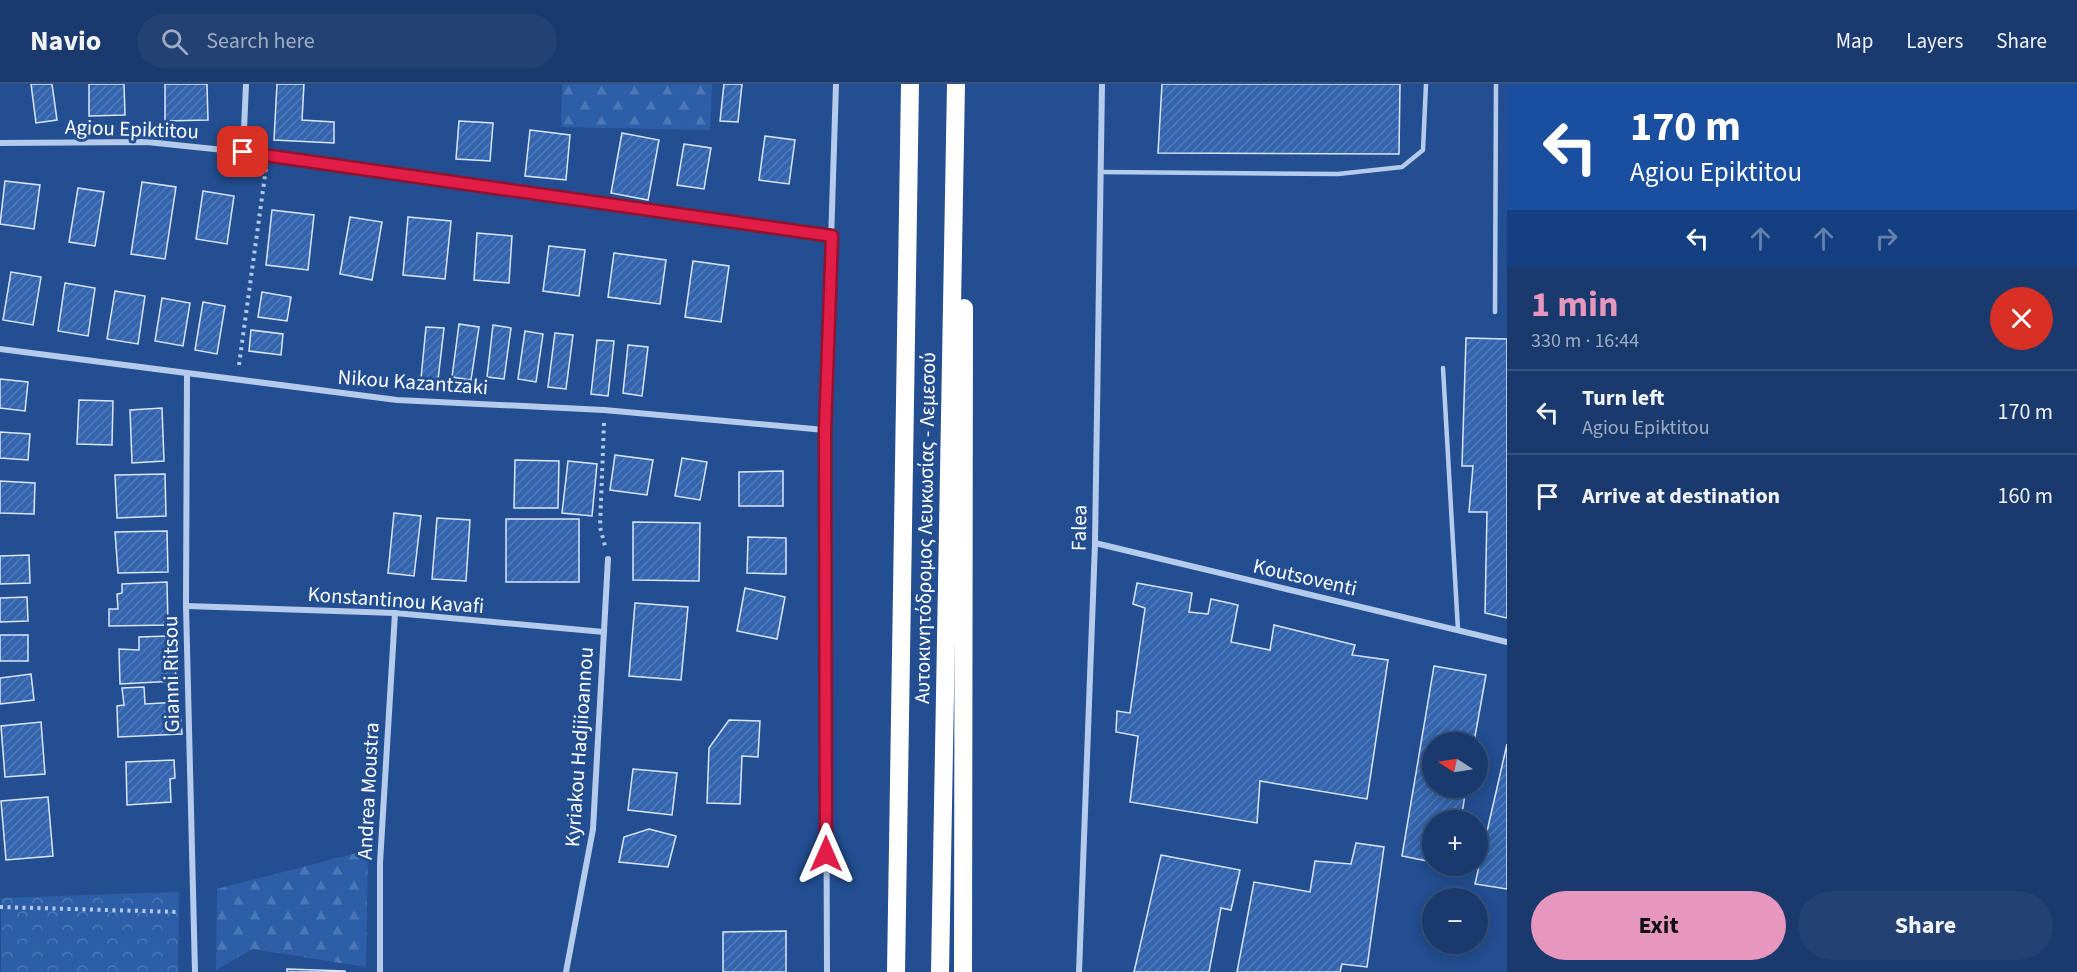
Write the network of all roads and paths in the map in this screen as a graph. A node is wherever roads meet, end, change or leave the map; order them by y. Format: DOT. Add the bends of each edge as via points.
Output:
graph roads {
  1 [pos="246,84"];
  2 [pos="836,84"];
  3 [pos="910,84"];
  4 [pos="956,84"];
  5 [pos="1102,84"];
  6 [pos="1426,84"];
  7 [pos="1496,84"];
  8 [pos="955,111"];
  9 [pos="0,143"];
  10 [pos="243,152"];
  11 [pos="268,156"];
  12 [pos="1101,172"];
  13 [pos="832,236"];
  14 [pos="1495,312"];
  15 [pos="0,349"];
  16 [pos="1443,368"];
  17 [pos="187,375"];
  18 [pos="237,381"];
  19 [pos="604,410"];
  20 [pos="825,430"];
  21 [pos="1095,543"];
  22 [pos="608,559"];
  23 [pos="186,606"];
  24 [pos="395,613"];
  25 [pos="1458,630"];
  26 [pos="604,633"];
  27 [pos="1507,642"];
  28 [pos="896,905"];
  29 [pos="0,907"];
  30 [pos="194,912"];
  31 [pos="195,972"];
  32 [pos="380,972"];
  33 [pos="566,972"];
  34 [pos="827,972"];
  35 [pos="890,972"];
  36 [pos="896,972"];
  37 [pos="940,972"];
  38 [pos="963,972"];
  39 [pos="1079,972"];
  1 -- 10 [label="street"];
  2 -- 13 [label="street"];
  3 -- 28 [label="highway, Αυτοκινητόδρομος Λευκωσίας - Λεμεσού"];
  4 -- 8 [label="highway, Αυτοκινητόδρομος Λευκωσίας - Λεμεσού"];
  5 -- 12 [label="street, Falea"];
  6 -- 12 [label="lane" via="1423,150 1402,167 1338,174"];
  7 -- 14 [label="lane"];
  8 -- 37 [label="highway, Αυτοκινητόδρομος Λευκωσίας - Λεμεσού"];
  8 -- 38 [label="highway" via="964,296"];
  9 -- 10 [label="street, Agiou Epiktitou" via="147,142"];
  10 -- 11 [label="street, Agiou Epiktitou"];
  11 -- 13 [label="street, Agiou Epiktitou"];
  11 -- 18 [label="path"];
  12 -- 21 [label="street, Falea"];
  13 -- 20 [label="street"];
  15 -- 17 [label="street, Nikou Kazantzaki"];
  16 -- 25 [label="lane"];
  17 -- 18 [label="street, Nikou Kazantzaki"];
  17 -- 23 [label="street, Gianni Ritsou"];
  18 -- 19 [label="street, Nikou Kazantzaki" via="397,400"];
  19 -- 20 [label="street, Nikou Kazantzaki"];
  19 -- 22 [label="path" via="600,527"];
  20 -- 34 [label="street"];
  21 -- 25 [label="street, Koutsoventi"];
  21 -- 39 [label="street, Falea"];
  22 -- 26 [label="street, Kyriakou Hadjiioannou"];
  23 -- 24 [label="street, Konstantinou Kavafi"];
  23 -- 30 [label="street, Gianni Ritsou"];
  24 -- 26 [label="street, Konstantinou Kavafi"];
  24 -- 32 [label="street, Andrea Moustra" via="380,863"];
  25 -- 27 [label="street, Koutsoventi"];
  26 -- 33 [label="street, Kyriakou Hadjiioannou" via="593,829"];
  28 -- 35 [label="highway"];
  28 -- 36 [label="highway, Αυτοκινητόδρομος Λευκωσίας - Λεμεσού"];
  29 -- 30 [label="path"];
  30 -- 31 [label="street, Gianni Ritsou"];
}
